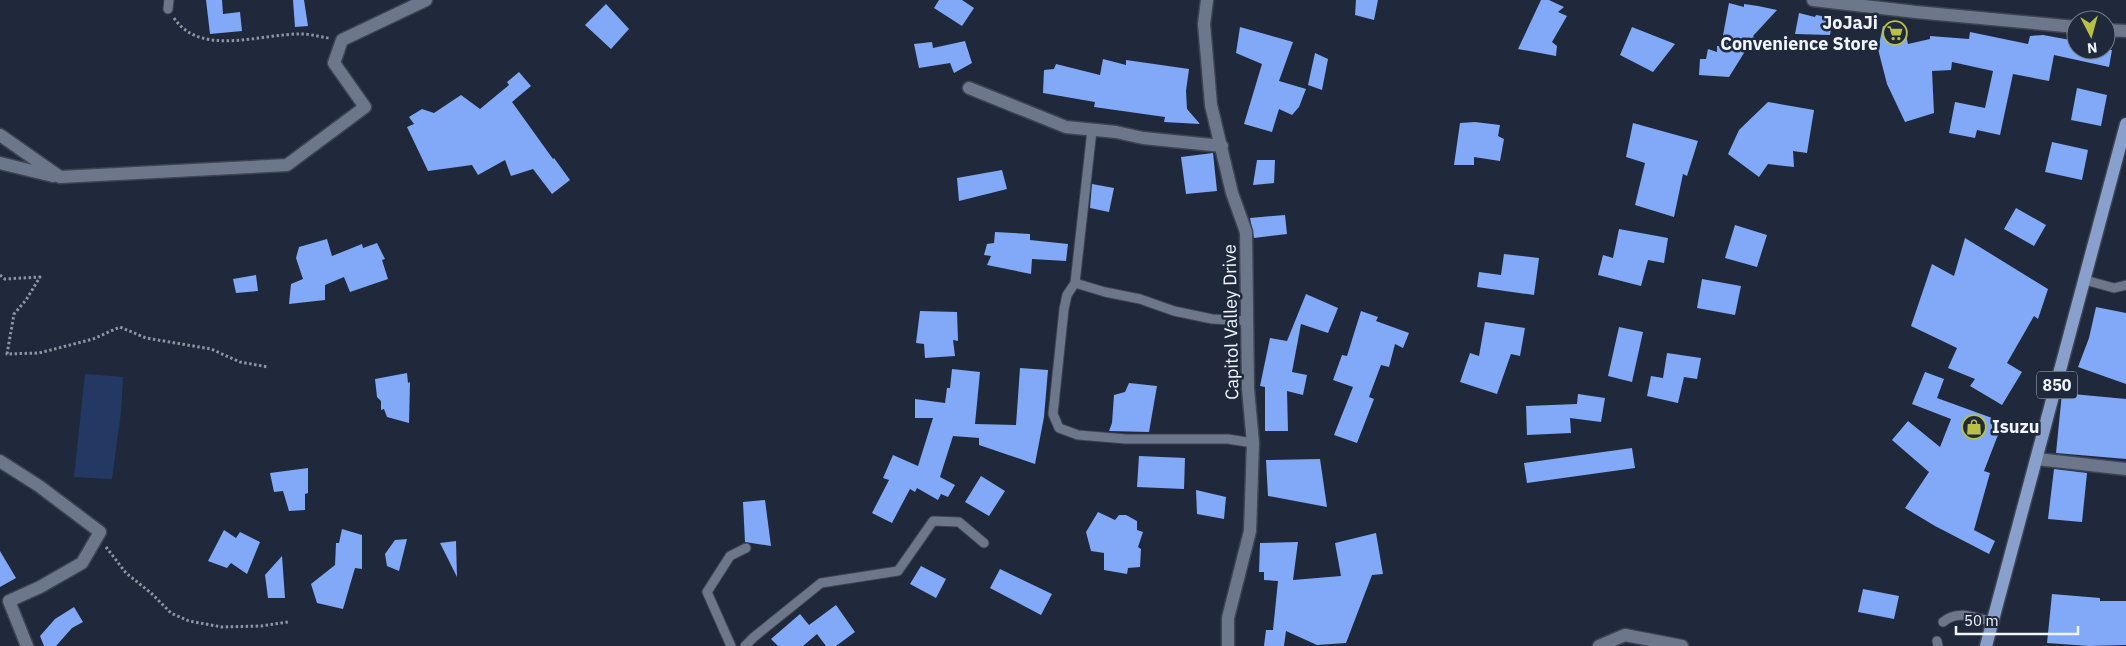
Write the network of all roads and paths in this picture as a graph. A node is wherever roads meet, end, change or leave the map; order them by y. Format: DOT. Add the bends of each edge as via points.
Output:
graph roads {
  1 [pos="426,0"];
  2 [pos="1207,0"];
  3 [pos="1813,0"];
  4 [pos="168,4"];
  5 [pos="2066,26"];
  6 [pos="342,40"];
  7 [pos="969,88"];
  8 [pos="2126,124"];
  9 [pos="1092,130"];
  10 [pos="0,135"];
  11 [pos="1222,146"];
  12 [pos="0,163"];
  13 [pos="60,177"];
  14 [pos="0,276"];
  15 [pos="2085,280"];
  16 [pos="1075,283"];
  17 [pos="2126,285"];
  18 [pos="1248,322"];
  19 [pos="268,366"];
  20 [pos="1254,443"];
  21 [pos="2037,459"];
  22 [pos="0,461"];
  23 [pos="2126,469"];
  24 [pos="984,543"];
  25 [pos="106,548"];
  26 [pos="746,548"];
  27 [pos="288,622"];
  28 [pos="1943,622"];
  29 [pos="1993,622"];
  30 [pos="27,646"];
  31 [pos="731,646"];
  32 [pos="745,646"];
  33 [pos="1228,646"];
  34 [pos="1600,646"];
  35 [pos="1682,646"];
  36 [pos="1986,646"];
  1 -- 6 [label="street"];
  2 -- 11 [label="street, Capitol Valley Drive" via="1204,24 1211,105"];
  3 -- 5 [label="street"];
  4 -- 6 [label="path" via="182,29 216,41 301,34"];
  6 -- 13 [label="street" via="334,63 365,107 287,165"];
  7 -- 9 [label="street" via="1066,127"];
  8 -- 15 [label="main road, 850"];
  9 -- 11 [label="street"];
  9 -- 16 [label="lane"];
  10 -- 13 [label="street"];
  11 -- 18 [label="street, Capitol Valley Drive" via="1232,194 1246,232"];
  12 -- 13 [label="street"];
  14 -- 19 [label="path" via="6,279 40,277 14,314 7,354 39,353 93,339 120,327 146,338 211,349 240,362"];
  15 -- 17 [label="lane" via="2114,288"];
  15 -- 21 [label="main road, 850"];
  16 -- 18 [label="lane" via="1174,311"];
  16 -- 20 [label="lane" via="1067,295 1060,338 1053,414 1059,428 1078,435 1116,438 1228,438"];
  18 -- 20 [label="street, Capitol Valley Drive" via="1248,389"];
  20 -- 33 [label="street, Capitol Valley Drive" via="1250,531 1228,618"];
  21 -- 23 [label="street"];
  21 -- 29 [label="main road, 850"];
  22 -- 30 [label="street" via="100,532 82,563 9,601"];
  24 -- 32 [label="lane" via="959,522 933,521 898,572 821,583"];
  25 -- 27 [label="path" via="126,573 171,612 189,621 222,627"];
  26 -- 31 [label="lane" via="730,556 707,592"];
  28 -- 29 [label="lane" via="1956,615"];
  29 -- 36 [label="main road, 850"];
  34 -- 35 [label="street" via="1625,635"];
}
